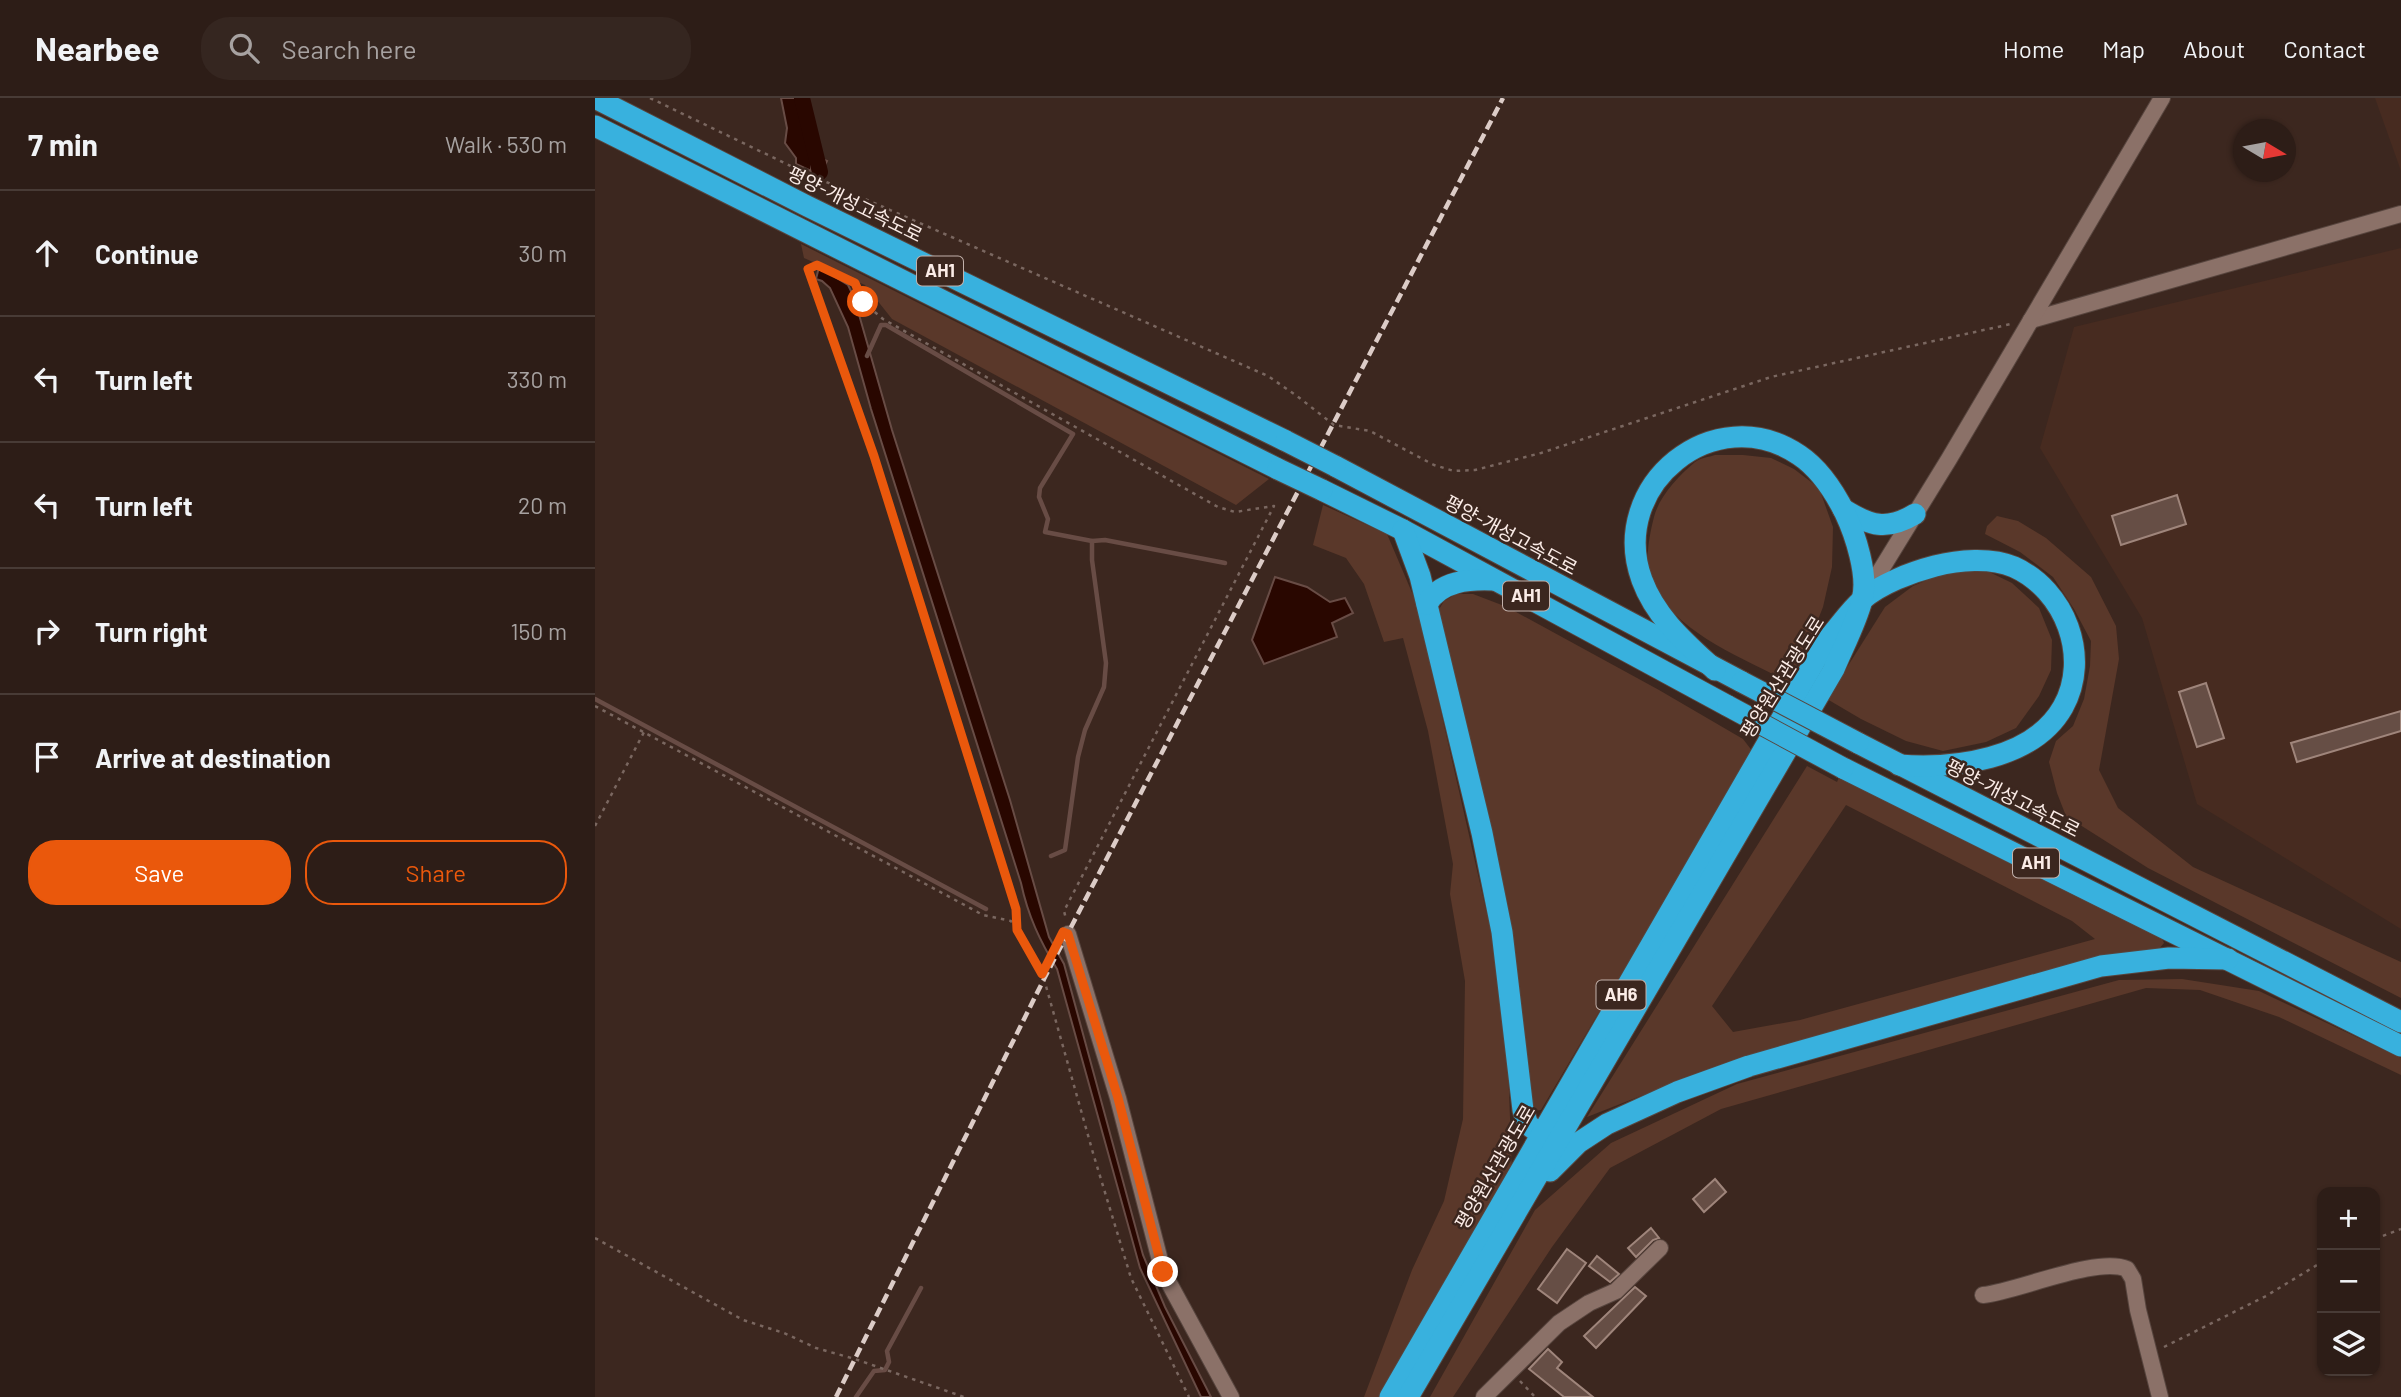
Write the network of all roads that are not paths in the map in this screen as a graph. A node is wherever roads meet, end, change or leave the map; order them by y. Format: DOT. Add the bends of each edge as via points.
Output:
graph roads {
  1 [pos="595,98"];
  2 [pos="2162,98"];
  3 [pos="595,126"];
  4 [pos="2401,214"];
  5 [pos="2031,320"];
  6 [pos="1843,509"];
  7 [pos="1915,514"];
  8 [pos="1403,530"];
  9 [pos="1495,580"];
  10 [pos="1863,599"];
  11 [pos="1427,604"];
  12 [pos="1715,670"];
  13 [pos="1899,765"];
  14 [pos="1068,934"];
  15 [pos="2228,959"];
  16 [pos="2401,1021"];
  17 [pos="2401,1046"];
  18 [pos="1564,1132"];
  19 [pos="1540,1134"];
  20 [pos="1528,1193"];
  21 [pos="1660,1248"];
  22 [pos="1983,1295"];
  23 [pos="1231,1397"];
  24 [pos="1390,1397"];
  25 [pos="1408,1397"];
  26 [pos="1484,1397"];
  27 [pos="2160,1397"];
  1 -- 12 [label="highway, 평양-개성고속도로 / AH1, bridge" via="1335,466"];
  2 -- 5 [label="street"];
  3 -- 8 [label="highway, AH1, bridge"];
  4 -- 5 [label="street"];
  5 -- 7 [label="street"];
  6 -- 7 [label="highway" via="1879,525 1895,524"];
  6 -- 10 [label="highway" via="1858,549"];
  6 -- 12 [label="highway" via="1823,477 1799,455 1753,438 1704,443 1658,477 1645,498 1636,530 1642,579 1661,616"];
  7 -- 10 [label="street"];
  8 -- 9 [label="highway, AH1"];
  8 -- 11 [label="highway"];
  9 -- 11 [label="highway" via="1460,582 1432,595"];
  9 -- 15 [label="highway, AH1, bridge" via="1843,768"];
  10 -- 13 [label="highway" via="1923,569 1949,562 1983,561 2013,566 2033,579 2053,598 2071,632 2074,677 2069,692 2054,719 2031,740 2003,753 1964,762"];
  10 -- 18 [label="highway, 평양원산관광도로 / AH6" via="1833,669"];
  10 -- 19 [label="highway, 평양원산관광도로 / AH6" via="1827,640"];
  11 -- 19 [label="highway" via="1502,932 1523,1110 1528,1125"];
  12 -- 13 [label="highway, 평양-개성고속도로 / AH1, bridge"];
  13 -- 16 [label="highway, 평양-개성고속도로 / AH1"];
  14 -- 23 [label="street" via="1118,1098 1163,1272"];
  15 -- 17 [label="highway, AH1"];
  15 -- 20 [label="highway" via="2169,958 2101,966 1749,1066 1607,1124 1578,1143"];
  18 -- 19 [label="highway" via="1547,1138"];
  18 -- 20 [label="highway, 평양원산관광도로 / AH6"];
  19 -- 24 [label="highway, 평양원산관광도로 / AH6"];
  20 -- 25 [label="highway, 평양원산관광도로 / AH6"];
  21 -- 26 [label="street" via="1616,1291 1559,1323"];
  22 -- 27 [label="street" via="2111,1265 2127,1269"];
}
